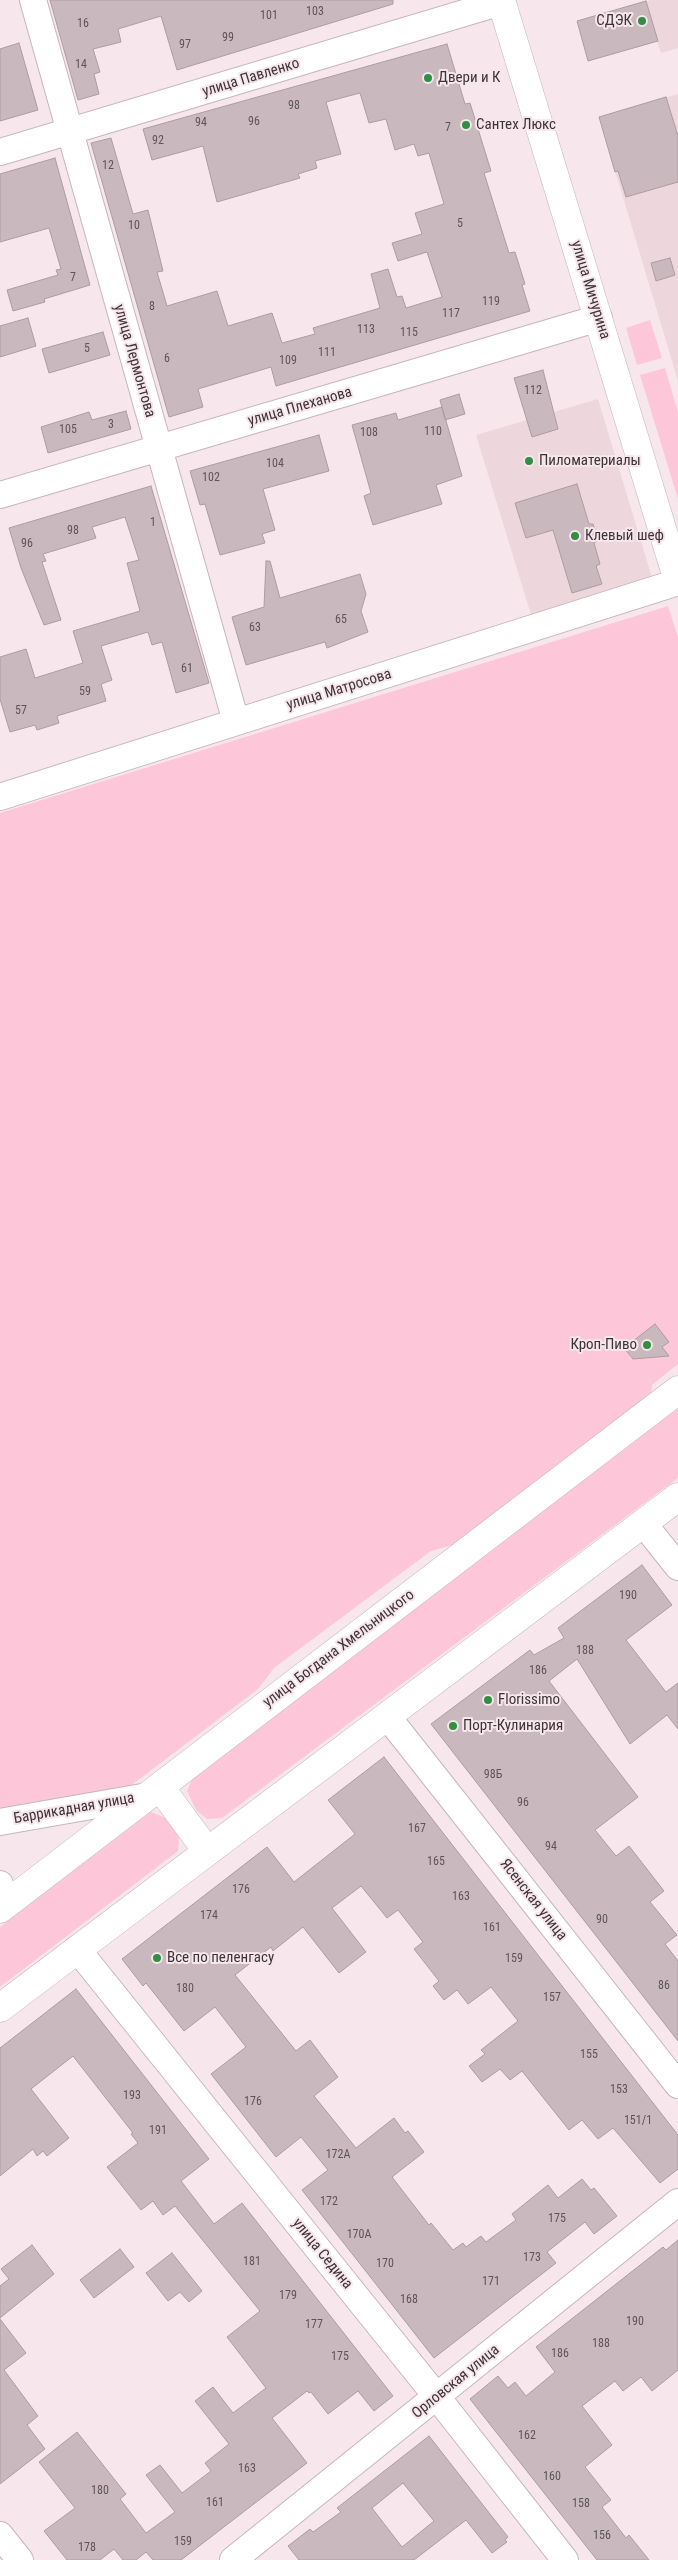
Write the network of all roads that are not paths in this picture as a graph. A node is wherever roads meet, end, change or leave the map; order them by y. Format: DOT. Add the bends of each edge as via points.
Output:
graph roads {
  1 [pos="32,0"];
  2 [pos="501,1"];
  3 [pos="70,132"];
  4 [pos="0,152"];
  5 [pos="599,318"];
  6 [pos="159,448"];
  7 [pos="0,495"];
  8 [pos="678,582"];
  9 [pos="236,722"];
  10 [pos="0,797"];
  11 [pos="678,1390"];
  12 [pos="678,1497"];
  13 [pos="643,1523"];
  14 [pos="678,1567"];
  15 [pos="387,1716"];
  16 [pos="154,1791"];
  17 [pos="0,1822"];
  18 [pos="207,1851"];
  19 [pos="2,1899"];
  20 [pos="77,1949"];
  21 [pos="0,2008"];
  22 [pos="678,2085"];
  23 [pos="678,2202"];
  24 [pos="437,2397"];
  25 [pos="0,2535"];
  26 [pos="20,2560"];
  27 [pos="233,2560"];
  28 [pos="565,2560"];
  1 -- 3 [label="street, улица Лермонтова"];
  2 -- 3 [label="street, улица Павленко"];
  2 -- 5 [label="main road, улица Мичурина"];
  3 -- 4 [label="street, улица Павленко"];
  3 -- 6 [label="street, улица Лермонтова"];
  5 -- 6 [label="street, улица Плеханова"];
  5 -- 8 [label="main road, улица Мичурина"];
  6 -- 7 [label="street, улица Плеханова"];
  6 -- 9 [label="street, улица Лермонтова"];
  8 -- 9 [label="street, улица Матросова"];
  9 -- 10 [label="street, улица Матросова"];
  11 -- 16 [label="main road, улица Богдана Хмельницкого"];
  12 -- 13 [label="main road"];
  13 -- 14 [label="street"];
  13 -- 15 [label="main road"];
  15 -- 18 [label="main road"];
  15 -- 22 [label="street, Ясенская улица"];
  16 -- 17 [label="street, Баррикадная улица"];
  16 -- 18 [label="main road"];
  16 -- 19 [label="main road, улица Богдана Хмельницкого"];
  18 -- 20 [label="main road"];
  20 -- 21 [label="main road"];
  20 -- 24 [label="street, улица Седина"];
  23 -- 24 [label="street, Орловская улица"];
  24 -- 27 [label="street, Орловская улица"];
  24 -- 28 [label="street, улица Седина"];
  25 -- 26 [label="street"];
}
